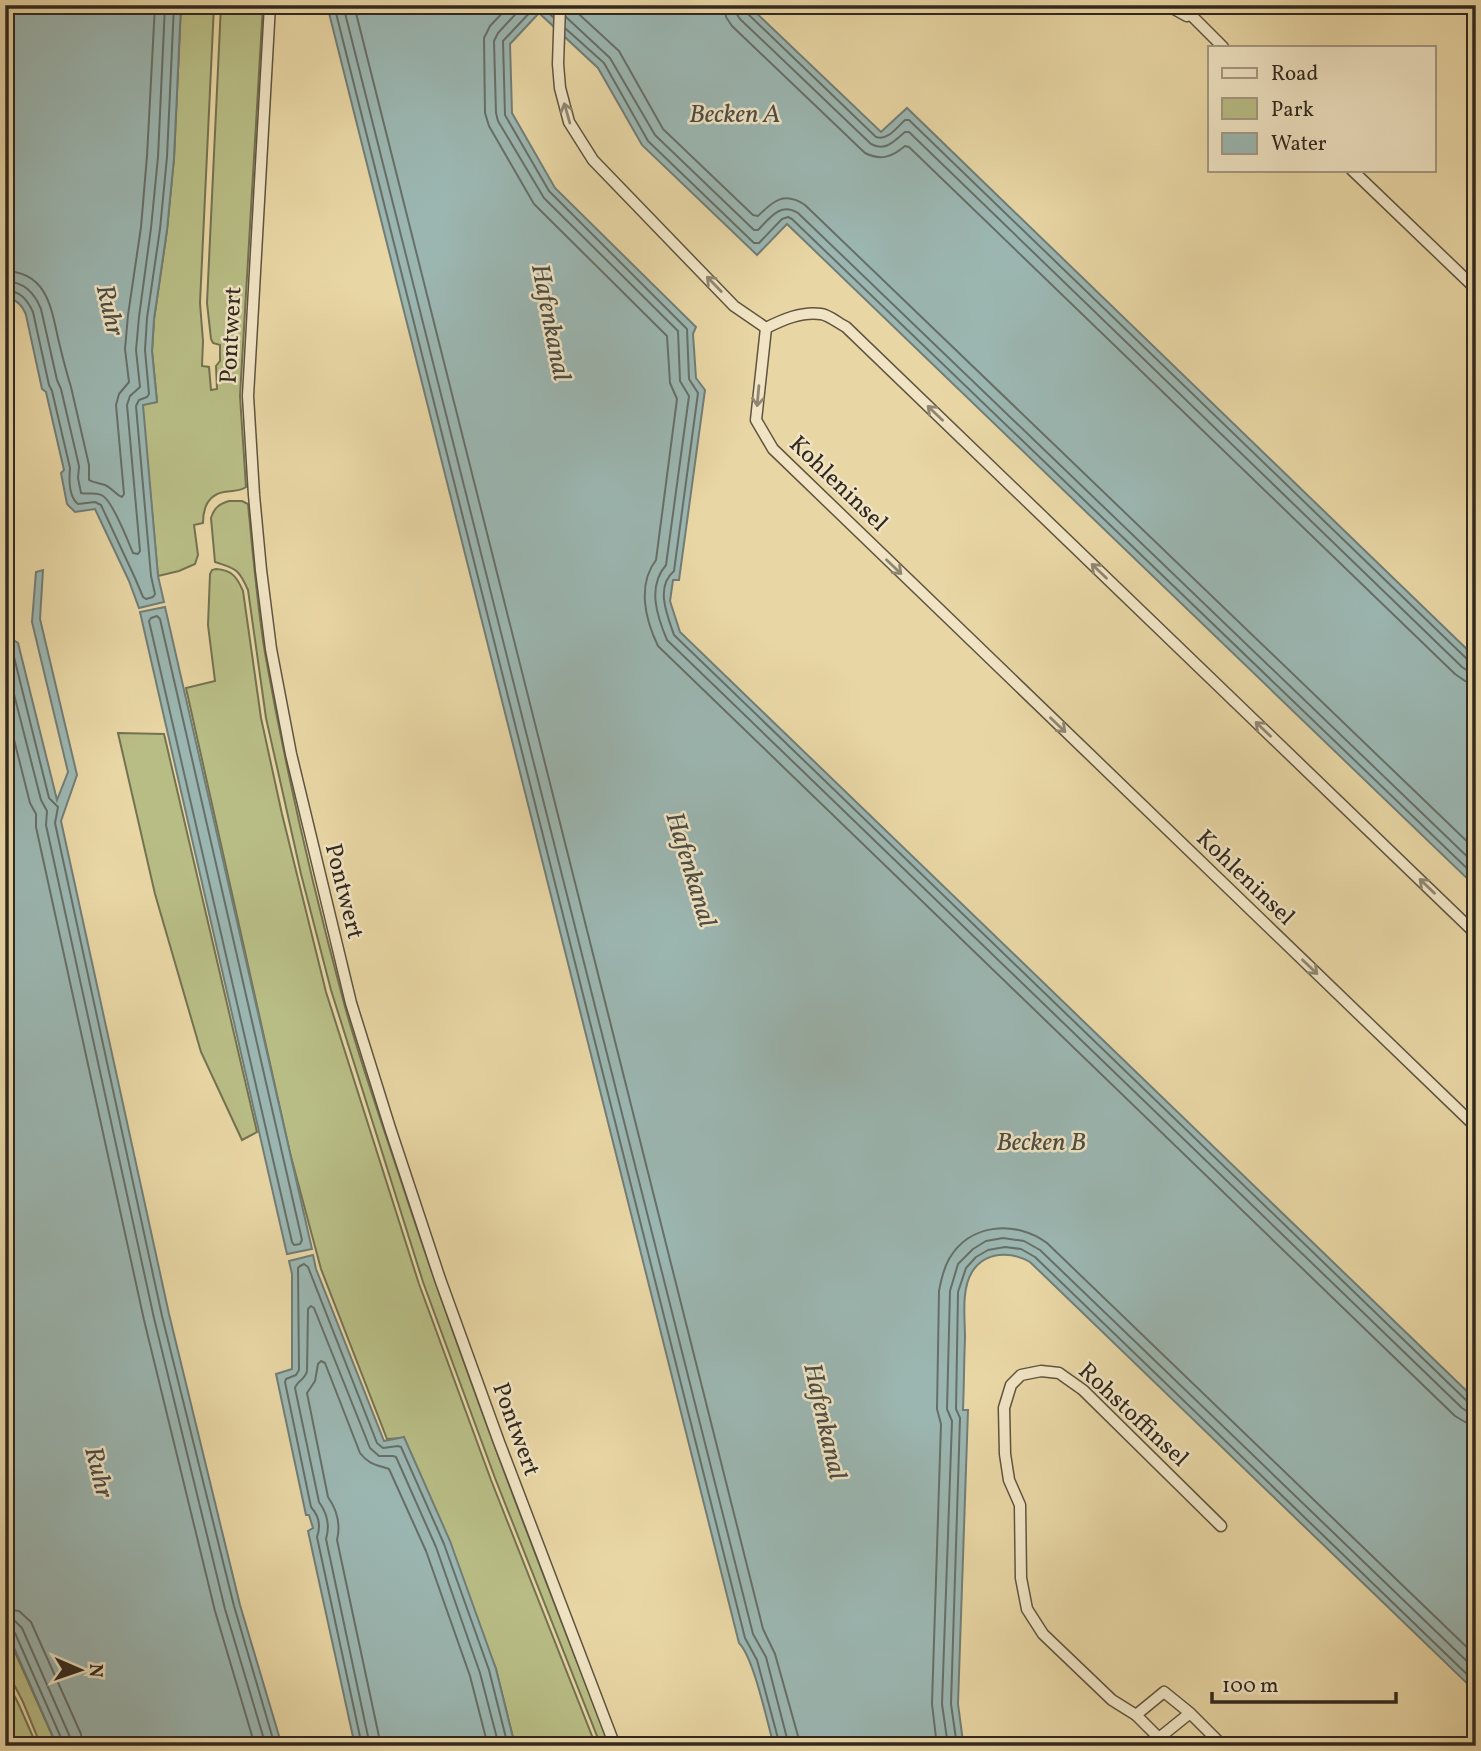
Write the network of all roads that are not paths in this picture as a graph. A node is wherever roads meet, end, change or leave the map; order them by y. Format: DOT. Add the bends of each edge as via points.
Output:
graph roads {
  1 [pos="270,5"];
  2 [pos="560,5"];
  3 [pos="1167,5"];
  4 [pos="1181,5"];
  5 [pos="1200,23"];
  6 [pos="1222,46"];
  7 [pos="1354,172"];
  8 [pos="1476,289"];
  9 [pos="766,328"];
  10 [pos="1476,934"];
  11 [pos="1476,1127"];
  12 [pos="1221,1526"];
  13 [pos="1190,1713"];
  14 [pos="1136,1715"];
  15 [pos="615,1746"];
  16 [pos="1223,1746"];
  1 -- 15 [label="street, Pontwert" via="248,396 261,570 291,754 351,1003 390,1128 499,1443"];
  9 -- 2 [label="street, one-way" via="734,306 593,160 569,121 560,88"];
  3 -- 5 [label="street"];
  4 -- 5 [label="street"];
  5 -- 6 [label="street"];
  7 -- 8 [label="street"];
  10 -- 9 [label="street, one-way" via="846,327 822,313 787,318"];
  9 -- 11 [label="street, Kohleninsel, one-way" via="756,420 773,449"];
  12 -- 14 [label="street, Rohstoffinsel" via="1083,1390 1059,1373 1021,1375 1011,1385 1004,1408 1005,1454 1020,1505 1021,1578 1027,1609 1043,1634 1112,1700"];
  13 -- 14 [label="street" via="1164,1692"];
  13 -- 14 [label="street, Rohstoffinsel" via="1159,1738"];
  13 -- 16 [label="street"];
}
